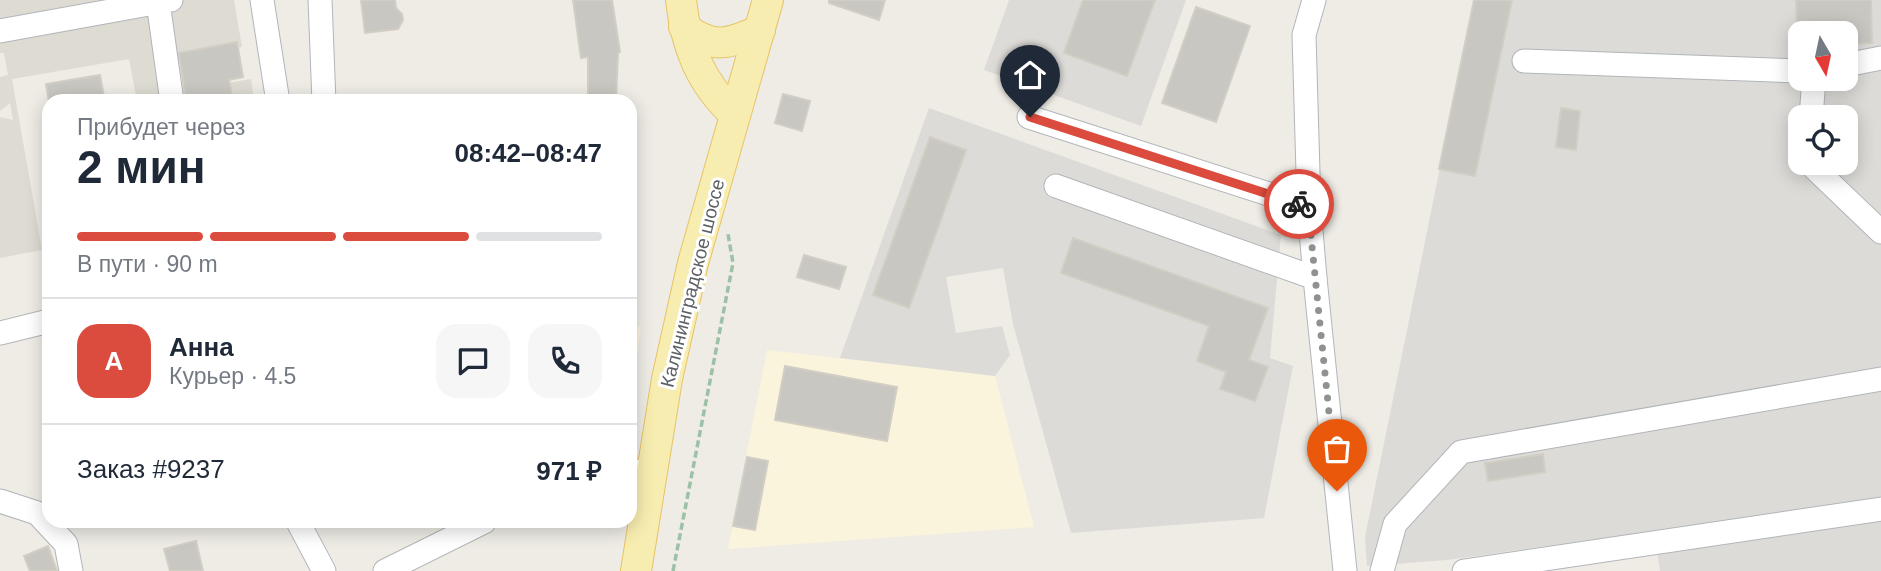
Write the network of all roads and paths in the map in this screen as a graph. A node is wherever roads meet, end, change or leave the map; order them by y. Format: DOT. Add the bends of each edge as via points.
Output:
graph roads {
  1 [pos="262,0"];
  2 [pos="320,0"];
  3 [pos="768,0"];
  4 [pos="1314,0"];
  5 [pos="164,1"];
  6 [pos="682,13"];
  7 [pos="760,30"];
  8 [pos="0,31"];
  9 [pos="1881,58"];
  10 [pos="1524,61"];
  11 [pos="1858,63"];
  12 [pos="1788,71"];
  13 [pos="171,94"];
  14 [pos="277,94"];
  15 [pos="324,94"];
  16 [pos="735,115"];
  17 [pos="1030,117"];
  18 [pos="1822,175"];
  19 [pos="1056,186"];
  20 [pos="1308,207"];
  21 [pos="728,230"];
  22 [pos="1881,232"];
  23 [pos="1315,278"];
  24 [pos="42,323"];
  25 [pos="0,332"];
  26 [pos="1881,379"];
  27 [pos="641,471"];
  28 [pos="0,501"];
  29 [pos="1881,509"];
  30 [pos="42,518"];
  31 [pos="51,528"];
  32 [pos="301,528"];
  33 [pos="472,528"];
  34 [pos="71,571"];
  35 [pos="324,571"];
  36 [pos="385,571"];
  37 [pos="636,571"];
  38 [pos="673,571"];
  39 [pos="1345,571"];
  40 [pos="1382,571"];
  41 [pos="1464,571"];
  1 -- 14 [label="street"];
  2 -- 15 [label="street"];
  3 -- 7 [label="main road, Калининградское шоссе"];
  4 -- 20 [label="street" via="1304,36"];
  5 -- 8 [label="street"];
  5 -- 13 [label="street"];
  6 -- 7 [label="main road" via="696,37 709,41 738,40"];
  6 -- 16 [label="main road" via="689,47 701,73"];
  7 -- 16 [label="main road, Калининградское шоссе"];
  9 -- 11 [label="street"];
  10 -- 12 [label="street"];
  16 -- 27 [label="main road, Калининградское шоссе"];
  17 -- 20 [label="street"];
  18 -- 22 [label="street"];
  19 -- 23 [label="street"];
  20 -- 23 [label="street"];
  21 -- 38 [label="path" via="733,263"];
  23 -- 39 [label="street"];
  24 -- 25 [label="street"];
  26 -- 40 [label="street" via="1461,452 1395,524"];
  27 -- 37 [label="main road, Калининградское шоссе"];
  28 -- 30 [label="street"];
  29 -- 41 [label="street"];
  31 -- 34 [label="street" via="66,544"];
  32 -- 35 [label="street"];
  33 -- 36 [label="street"];
}
